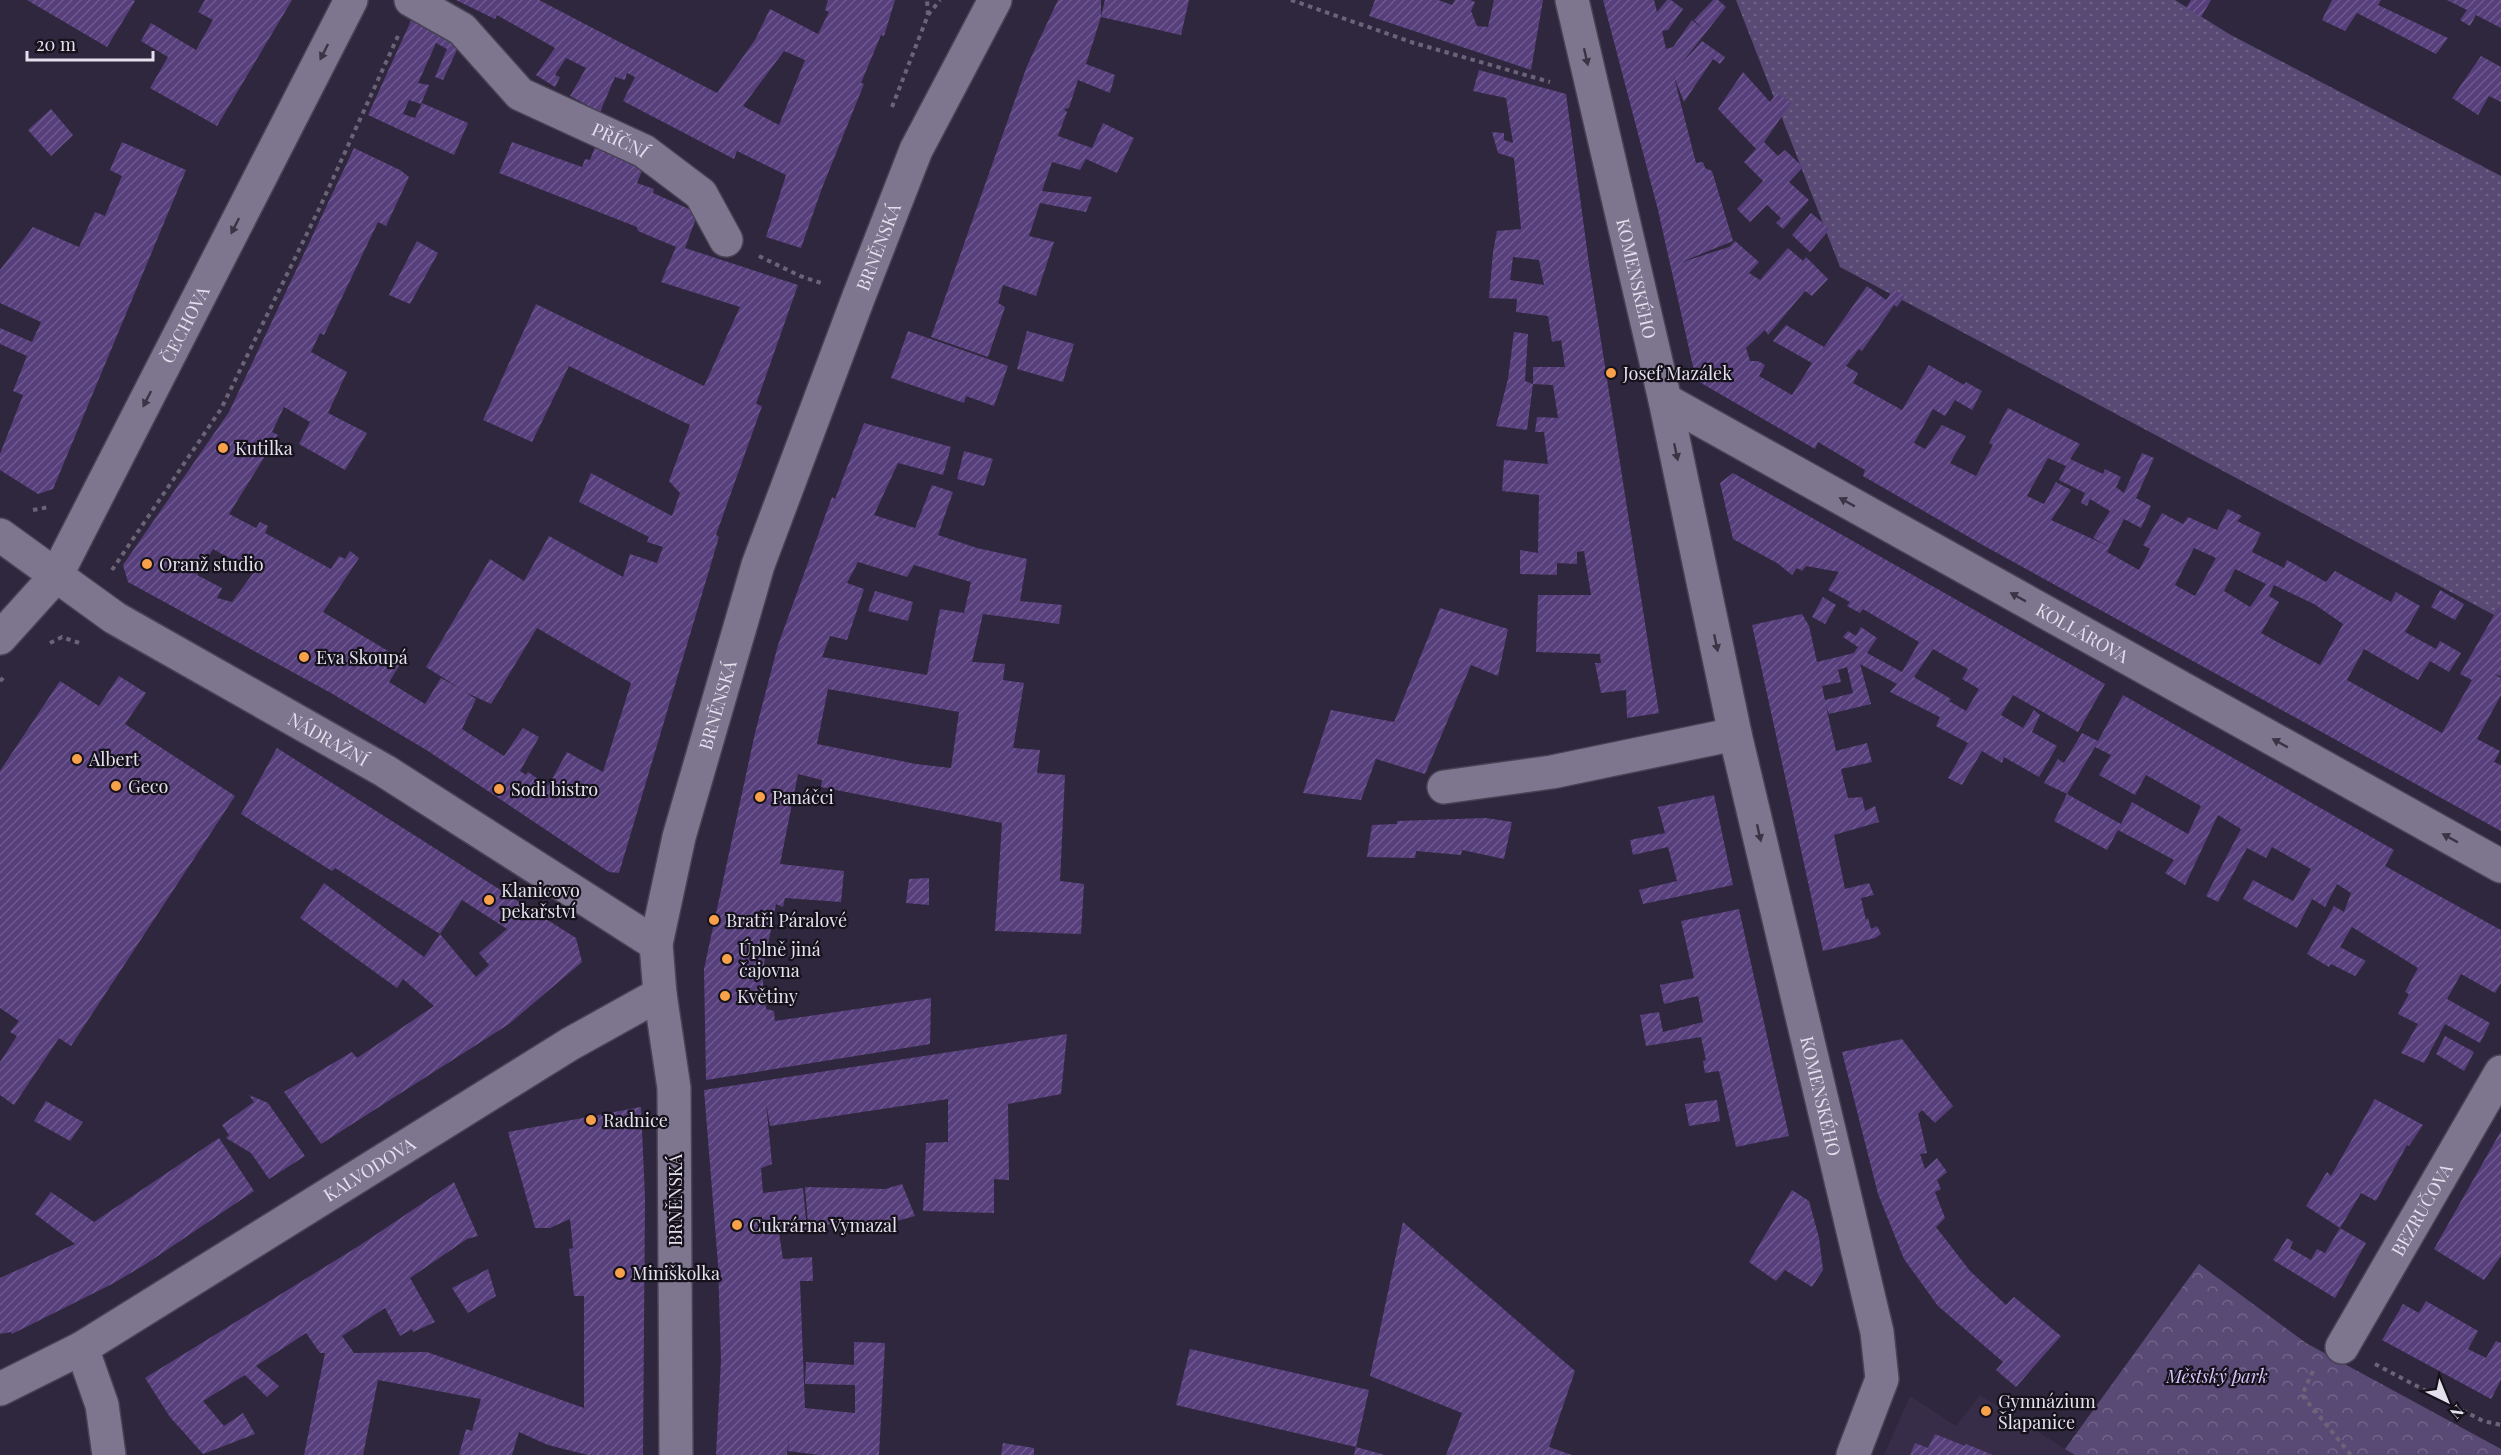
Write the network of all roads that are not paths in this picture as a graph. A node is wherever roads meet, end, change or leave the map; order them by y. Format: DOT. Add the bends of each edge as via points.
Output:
graph roads {
  1 [pos="351,0"];
  2 [pos="1572,0"];
  3 [pos="413,1"];
  4 [pos="987,4"];
  5 [pos="726,240"];
  6 [pos="1665,400"];
  7 [pos="0,535"];
  8 [pos="56,576"];
  9 [pos="0,638"];
  10 [pos="1735,734"];
  11 [pos="1444,787"];
  12 [pos="2501,866"];
  13 [pos="656,944"];
  14 [pos="660,994"];
  15 [pos="2501,1072"];
  16 [pos="2342,1347"];
  17 [pos="82,1348"];
  18 [pos="0,1389"];
  19 [pos="109,1455"];
  20 [pos="676,1455"];
  21 [pos="1853,1455"];
  1 -- 8 [label="street, ČECHOVA, one-way"];
  2 -- 6 [label="street, KOMENSKÉHO, one-way"];
  3 -- 5 [label="street, PŘÍČNÍ" via="462,29 520,94 644,151 701,194"];
  4 -- 13 [label="street, BRNĚNSKÁ" via="916,150 758,565 679,837"];
  6 -- 10 [label="street, KOMENSKÉHO, one-way"];
  12 -- 6 [label="street, KOLLÁROVA, one-way"];
  7 -- 8 [label="street, NÁDRAŽNÍ"];
  8 -- 9 [label="street, ČECHOVA"];
  8 -- 13 [label="street, NÁDRAŽNÍ" via="115,618 384,771"];
  10 -- 11 [label="street" via="1552,772"];
  10 -- 21 [label="street, KOMENSKÉHO, one-way" via="1877,1332 1882,1379"];
  13 -- 14 [label="street, BRNĚNSKÁ"];
  14 -- 17 [label="street, KALVODOVA" via="560,1050"];
  14 -- 20 [label="street, BRNĚNSKÁ" via="674,1088"];
  15 -- 16 [label="street, BEZRUČOVA"];
  17 -- 18 [label="street, KALVODOVA"];
  17 -- 19 [label="street" via="102,1405"];
}
